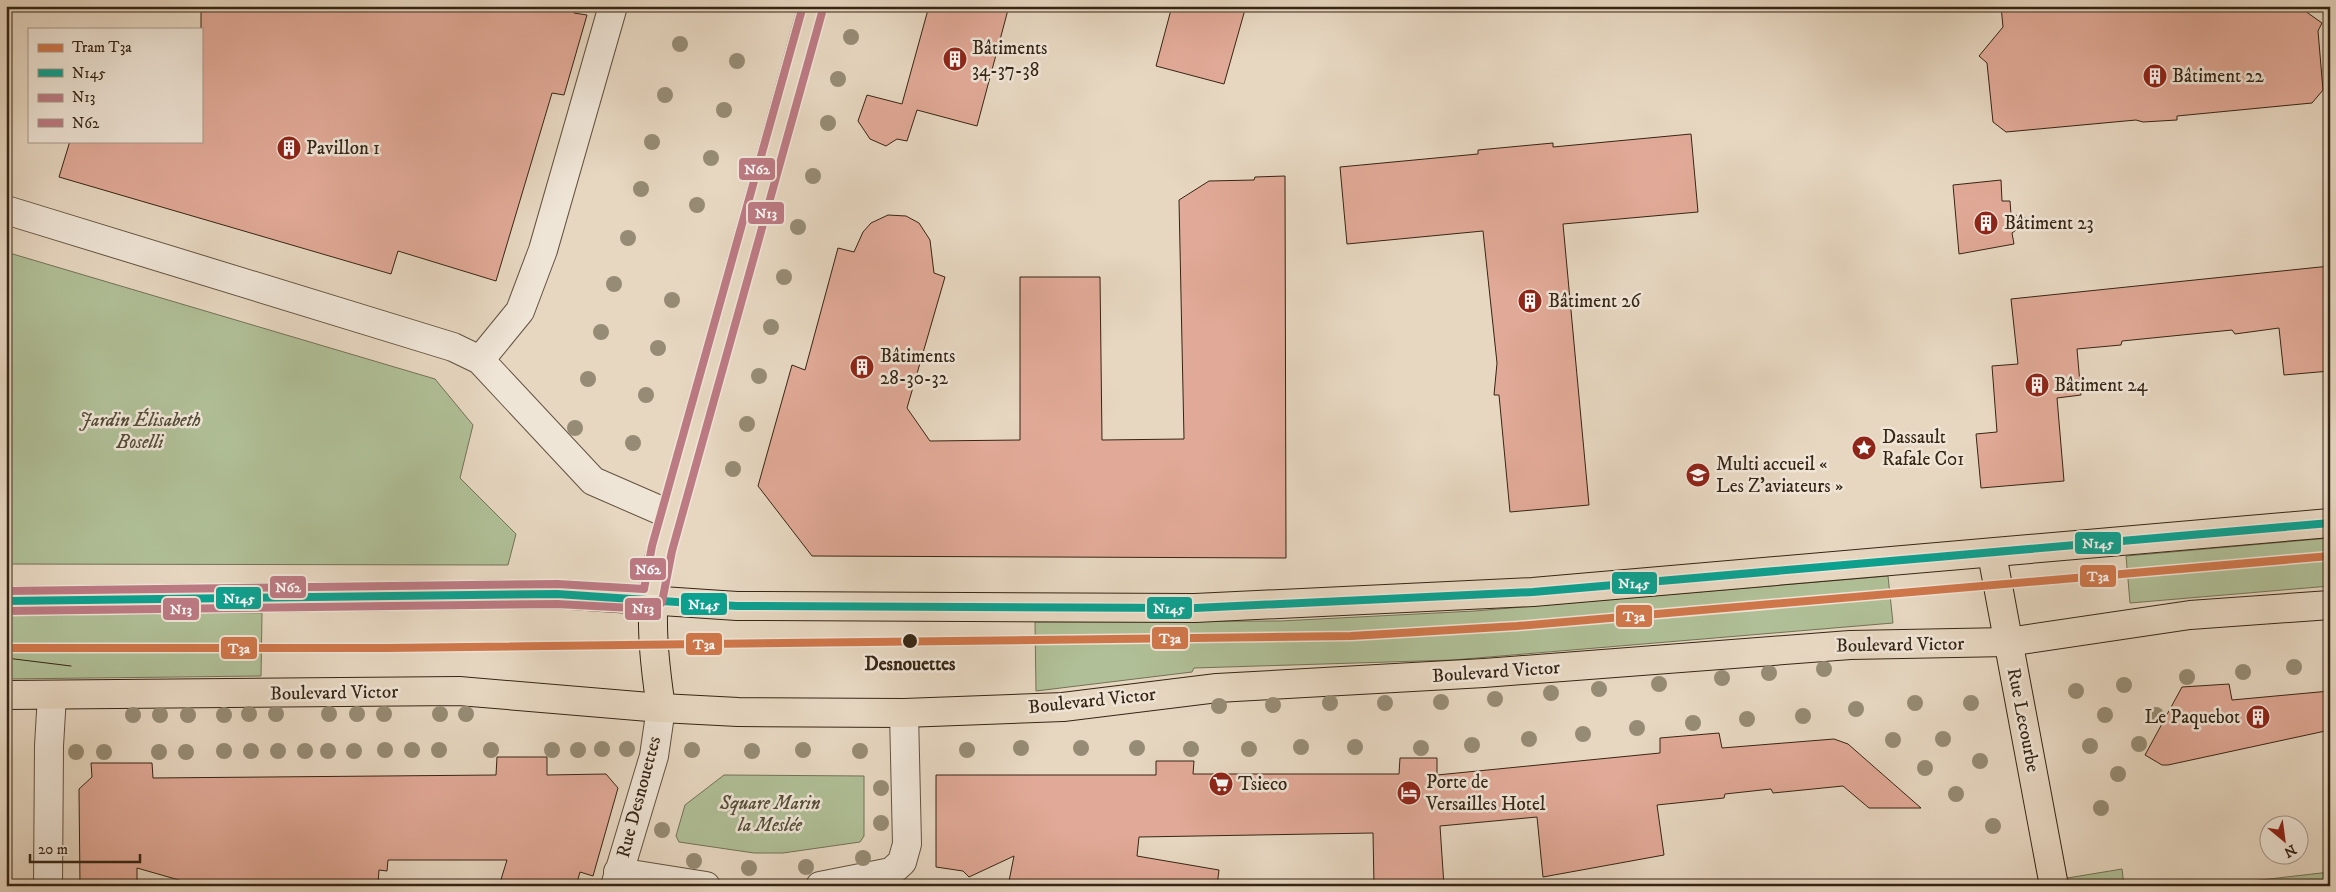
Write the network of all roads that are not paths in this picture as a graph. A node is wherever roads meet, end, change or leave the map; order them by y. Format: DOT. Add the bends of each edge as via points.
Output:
graph roads {
  1 [pos="613,6"];
  2 [pos="813,6"];
  3 [pos="6,210"];
  4 [pos="480,360"];
  5 [pos="671,514"];
  6 [pos="2330,523"];
  7 [pos="1992,554"];
  8 [pos="652,599"];
  9 [pos="6,601"];
  10 [pos="2330,605"];
  11 [pos="2008,642"];
  12 [pos="6,695"];
  13 [pos="52,695"];
  14 [pos="661,708"];
  15 [pos="904,713"];
  16 [pos="616,879"];
  17 [pos="48,886"];
  18 [pos="706,886"];
  19 [pos="820,886"];
  20 [pos="2054,886"];
  1 -- 4 [label="street" via="542,250 520,311"];
  2 -- 5 [label="main road"];
  3 -- 4 [label="street" via="453,347"];
  4 -- 5 [label="street" via="594,481"];
  5 -- 8 [label="main road"];
  6 -- 7 [label="main road"];
  7 -- 8 [label="main road" via="1533,592 1195,608 737,606"];
  7 -- 11 [label="main road, Rue Lecourbe"];
  8 -- 9 [label="main road" via="557,594"];
  8 -- 14 [label="main road" via="652,644"];
  10 -- 11 [label="main road, Boulevard Victor" via="2190,616"];
  11 -- 15 [label="main road, Boulevard Victor" via="1850,645 1484,673 1217,688 1063,707"];
  11 -- 20 [label="main road, Rue Lecourbe"];
  12 -- 13 [label="main road, Boulevard Victor"];
  13 -- 14 [label="main road, Boulevard Victor" via="458,691"];
  13 -- 17 [label="street"];
  14 -- 15 [label="main road, Boulevard Victor" via="730,712"];
  14 -- 16 [label="street, Rue Desnouettes" via="654,756"];
  15 -- 19 [label="street" via="906,844 902,862 892,872"];
  16 -- 18 [label="street"];
}
